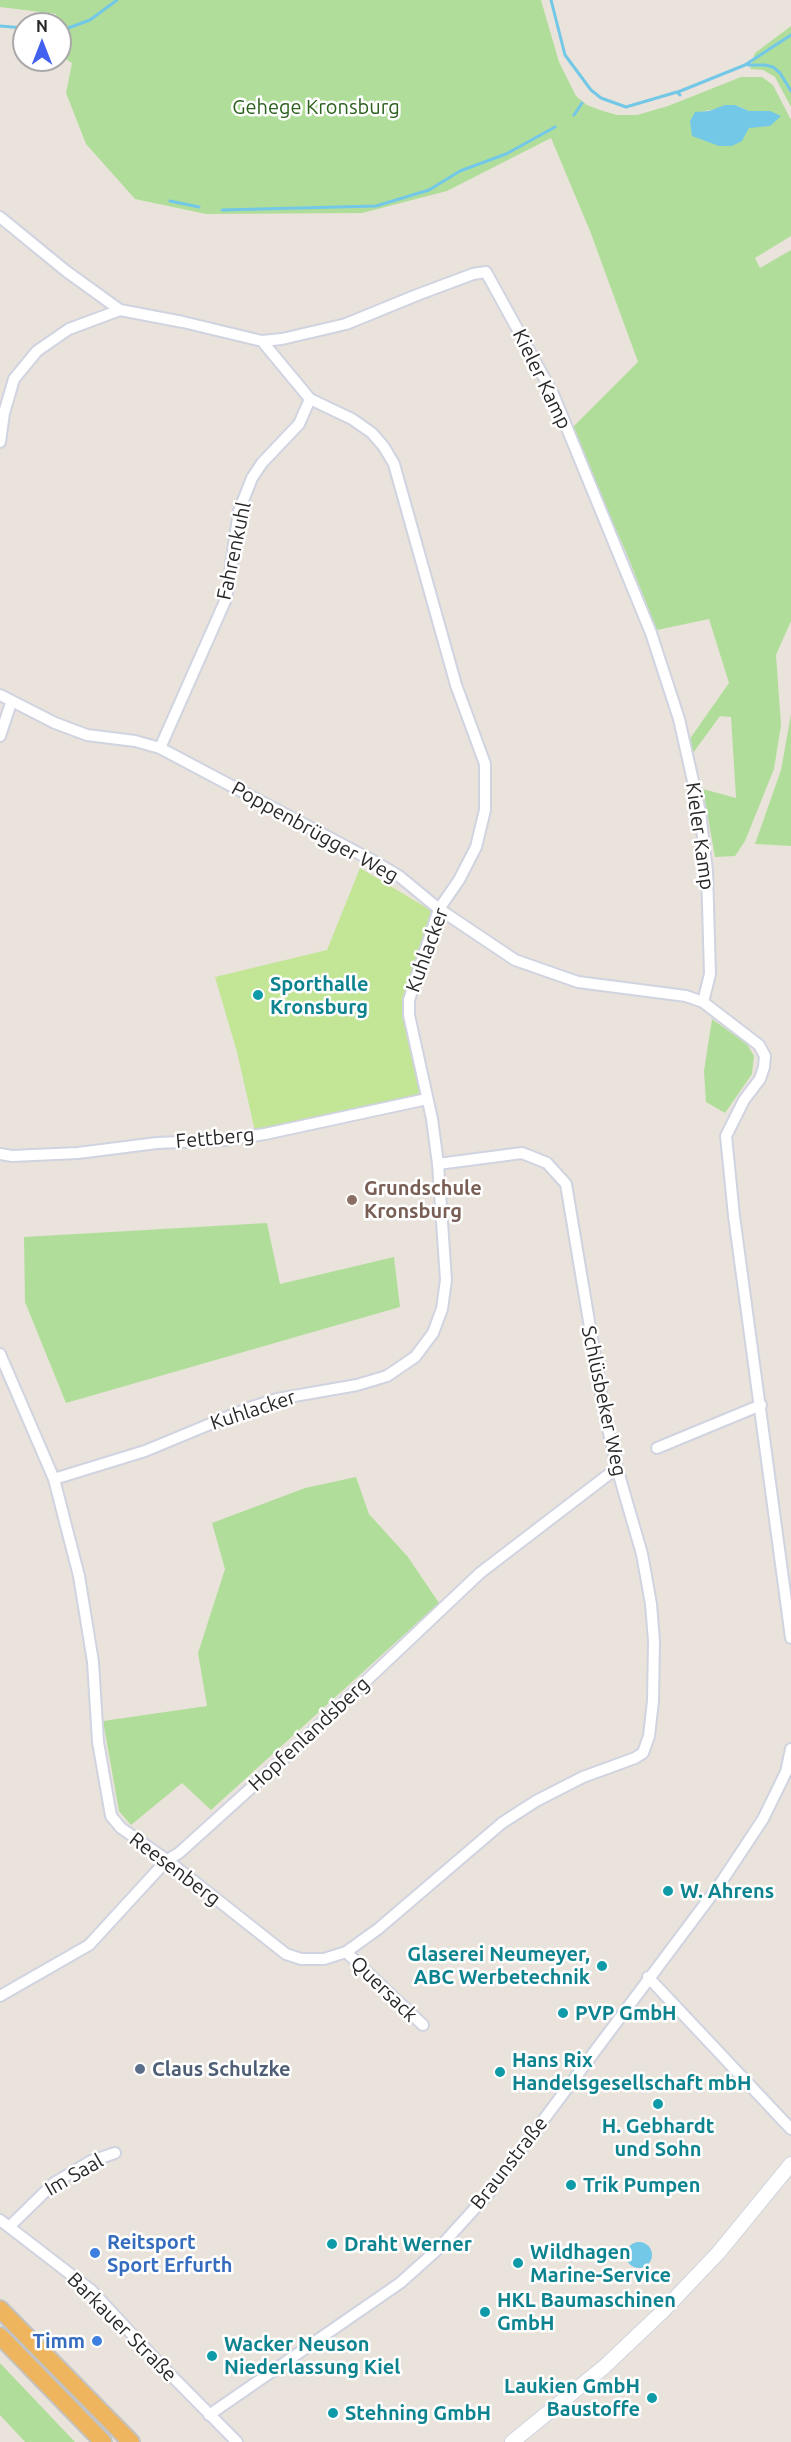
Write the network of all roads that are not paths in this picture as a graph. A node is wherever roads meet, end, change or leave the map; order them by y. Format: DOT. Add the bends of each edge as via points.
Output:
graph roads {
  1 [pos="0,217"];
  2 [pos="120,310"];
  3 [pos="262,342"];
  4 [pos="310,399"];
  5 [pos="0,442"];
  6 [pos="0,696"];
  7 [pos="11,703"];
  8 [pos="0,736"];
  9 [pos="160,748"];
  10 [pos="439,909"];
  11 [pos="703,1002"];
  12 [pos="427,1099"];
  13 [pos="0,1154"];
  14 [pos="438,1164"];
  15 [pos="0,1354"];
  16 [pos="761,1405"];
  17 [pos="657,1448"];
  18 [pos="617,1468"];
  19 [pos="54,1479"];
  20 [pos="791,1638"];
  21 [pos="791,1749"];
  22 [pos="644,1753"];
  23 [pos="167,1860"];
  24 [pos="346,1952"];
  25 [pos="648,1977"];
  26 [pos="0,1996"];
  27 [pos="423,2025"];
  28 [pos="791,2129"];
  29 [pos="115,2153"];
  30 [pos="791,2164"];
  31 [pos="5,2224"];
  32 [pos="0,2309"];
  33 [pos="0,2336"];
  34 [pos="208,2415"];
  35 [pos="103,2442"];
  36 [pos="130,2442"];
  37 [pos="237,2442"];
  38 [pos="512,2442"];
  1 -- 2 [label="street, Kieler Kamp"];
  2 -- 3 [label="street, Kieler Kamp"];
  2 -- 5 [label="street" via="69,329 37,351 14,380"];
  3 -- 4 [label="street, Kuhlacker"];
  3 -- 11 [label="street, Kieler Kamp" via="346,324 486,272 552,394 651,633 679,719 700,812 707,871 710,974"];
  4 -- 9 [label="street, Fahrenkuhl" via="299,424 252,478 239,511 226,599"];
  4 -- 10 [label="street, Kuhlacker" via="372,433 394,464 456,685 485,764 485,810 476,847"];
  6 -- 7 [label="street, Poppenbrügger Weg"];
  7 -- 8 [label="street"];
  7 -- 9 [label="street, Poppenbrügger Weg" via="87,735"];
  9 -- 10 [label="street, Poppenbrügger Weg" via="377,863"];
  10 -- 11 [label="street, Poppenbrügger Weg" via="515,960 536,969 578,982 667,992"];
  10 -- 12 [label="street, Kuhlacker" via="409,1000"];
  11 -- 16 [label="street, Poppenbrügger Weg" via="759,1045 765,1056 760,1079 726,1136"];
  12 -- 13 [label="street, Fettberg" via="225,1140 157,1143 78,1153"];
  12 -- 14 [label="street, Kuhlacker"];
  14 -- 18 [label="street, Schlüsbeker Weg" via="522,1153 547,1163 566,1184 590,1339"];
  14 -- 19 [label="street, Kuhlacker" via="446,1280 442,1309 433,1333 415,1357 387,1376 277,1399 145,1451"];
  15 -- 19 [label="street, Reesenberg"];
  16 -- 17 [label="street"];
  16 -- 20 [label="street"];
  18 -- 22 [label="street, Schlüsbeker Weg" via="642,1554 651,1604 654,1693"];
  18 -- 23 [label="street, Hopfenlandsberg" via="480,1573 293,1750"];
  19 -- 23 [label="street, Reesenberg" via="87,1619 98,1742 111,1816 121,1828"];
  21 -- 25 [label="street, Braunstraße" via="786,1772 763,1819 720,1884"];
  22 -- 24 [label="street, Reesenberg" via="583,1777 502,1823"];
  23 -- 24 [label="street, Reesenberg" via="286,1954 324,1959"];
  23 -- 26 [label="street, Hopfenlandsberg" via="90,1945"];
  24 -- 27 [label="street, Quersack"];
  25 -- 28 [label="street"];
  25 -- 34 [label="street, Braunstraße" via="488,2194 438,2249 400,2283"];
  29 -- 31 [label="street, Im Saal" via="91,2161 54,2182"];
  30 -- 38 [label="main road" via="720,2252 655,2319 604,2367"];
  31 -- 34 [label="street, Barkauer Straße" via="99,2297"];
  32 -- 36 [label="highway"];
  33 -- 35 [label="highway"];
  34 -- 37 [label="street, Barkauer Straße"];
}
